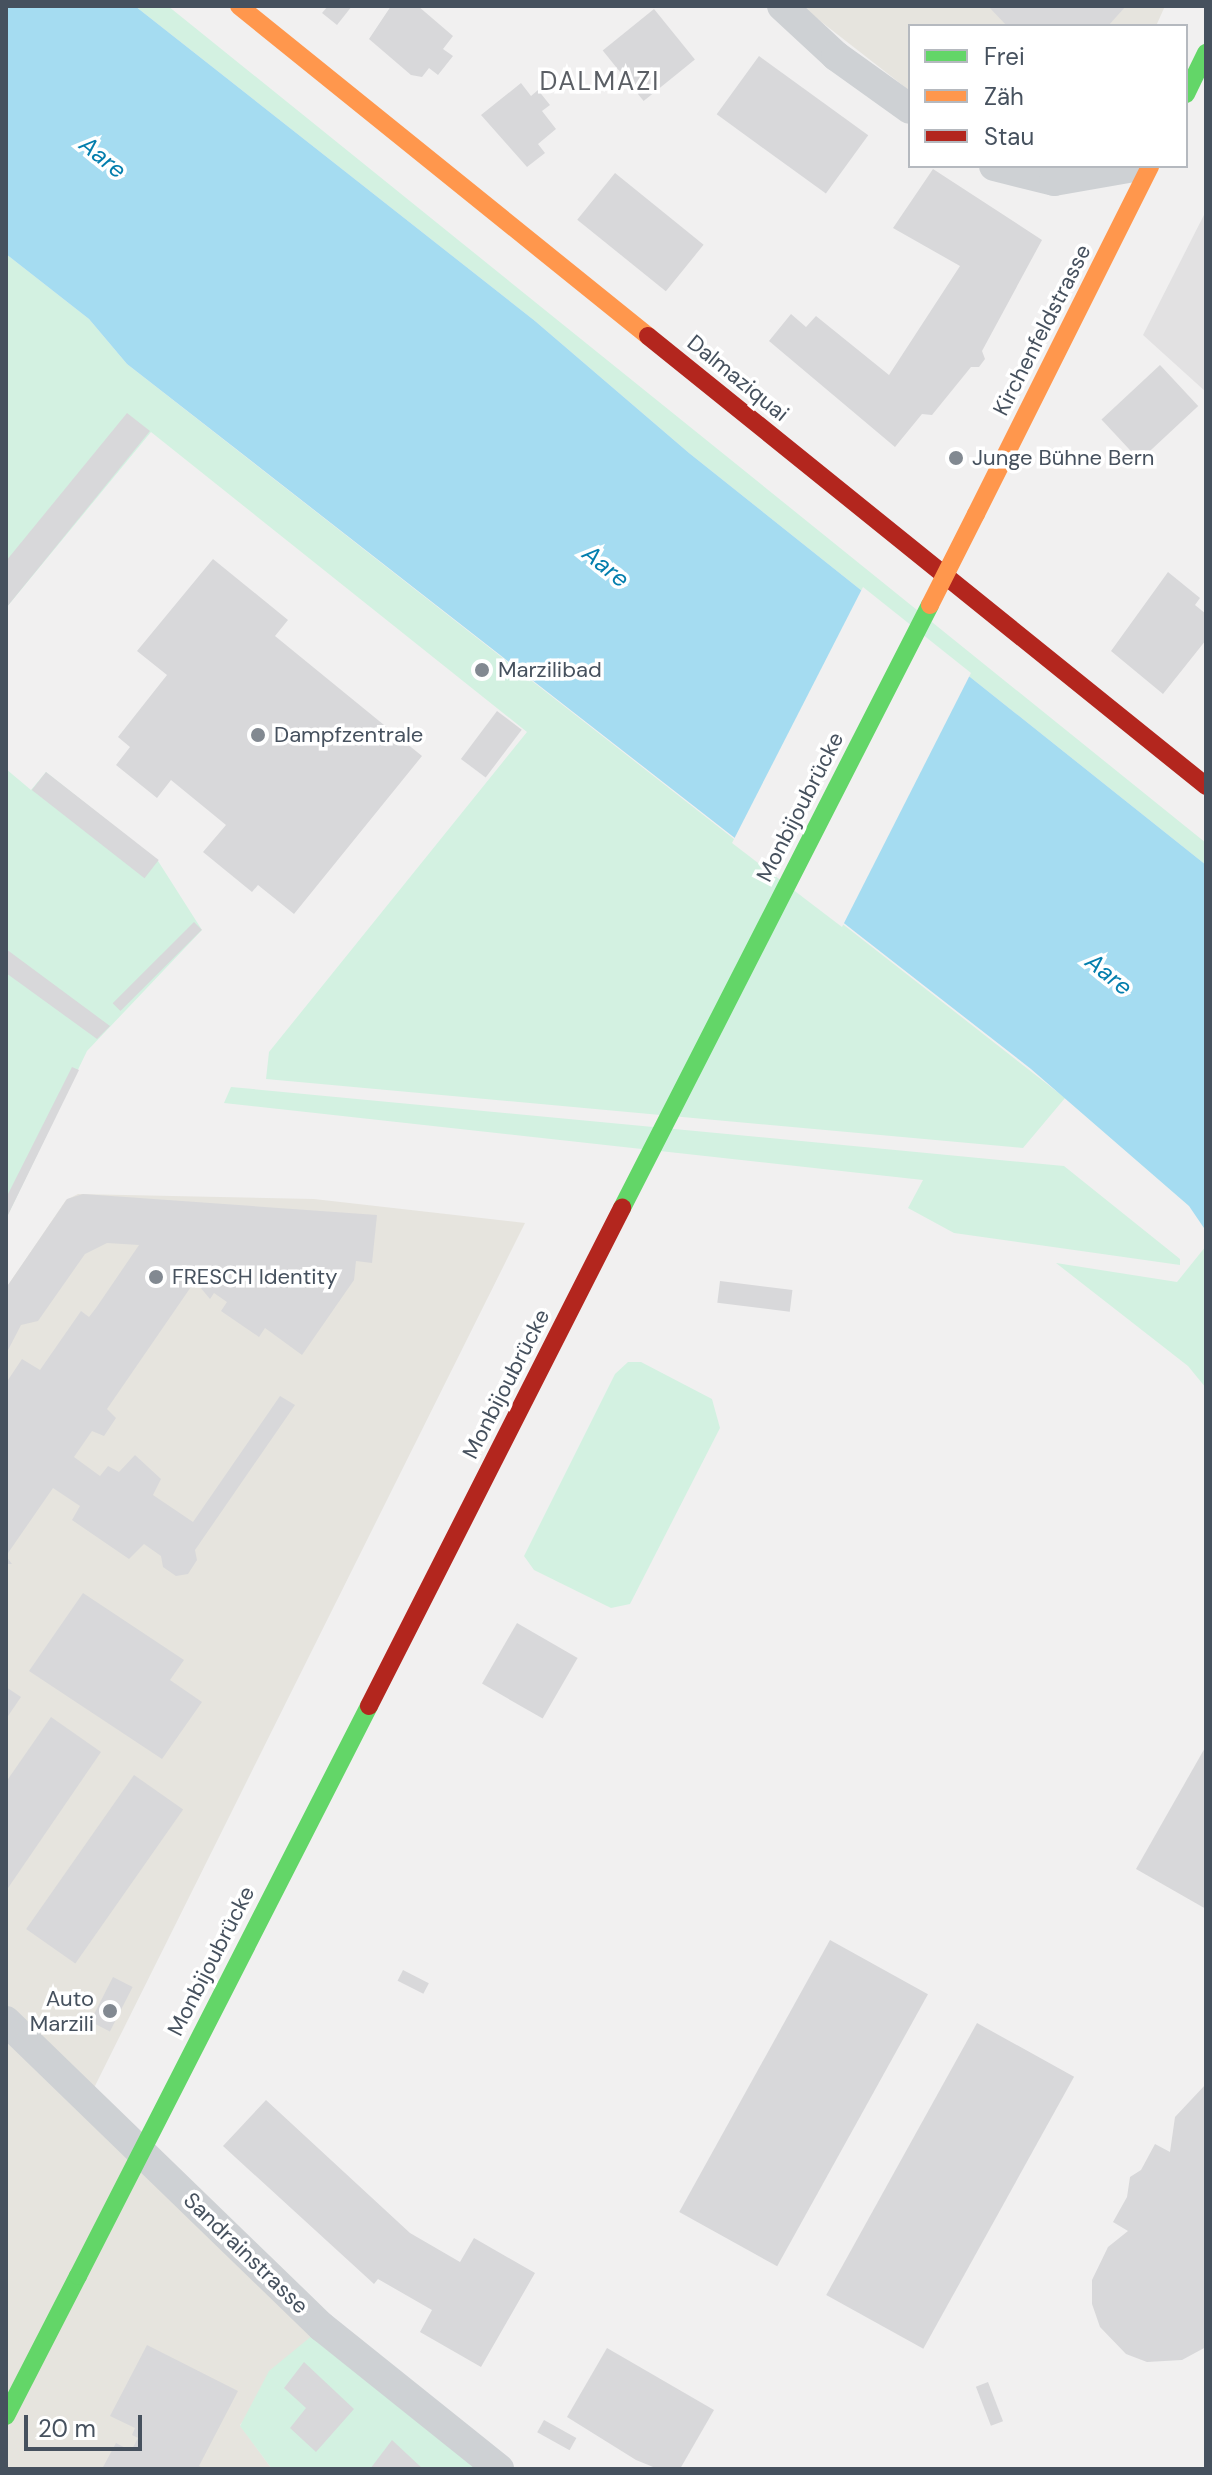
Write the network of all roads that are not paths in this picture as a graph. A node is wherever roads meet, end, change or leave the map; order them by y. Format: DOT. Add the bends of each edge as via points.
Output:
graph roads {
  1 [pos="239,6"];
  2 [pos="782,6"];
  3 [pos="1206,53"];
  4 [pos="1188,90"];
  5 [pos="904,104"];
  6 [pos="1002,168"];
  7 [pos="1129,168"];
  8 [pos="1149,168"];
  9 [pos="976,514"];
  10 [pos="1206,786"];
  11 [pos="6,2021"];
  12 [pos="6,2416"];
  13 [pos="499,2469"];
  1 -- 10 [label="main road, Dalmaziquai"];
  2 -- 5 [label="street" via="810,34"];
  3 -- 4 [label="main road"];
  6 -- 7 [label="street" via="1054,181"];
  8 -- 9 [label="main road, Kirchenfeldstrasse"];
  9 -- 12 [label="main road, Monbijoubrücke, bridge"];
  11 -- 13 [label="street, Sandrainstrasse" via="322,2327"];
}
